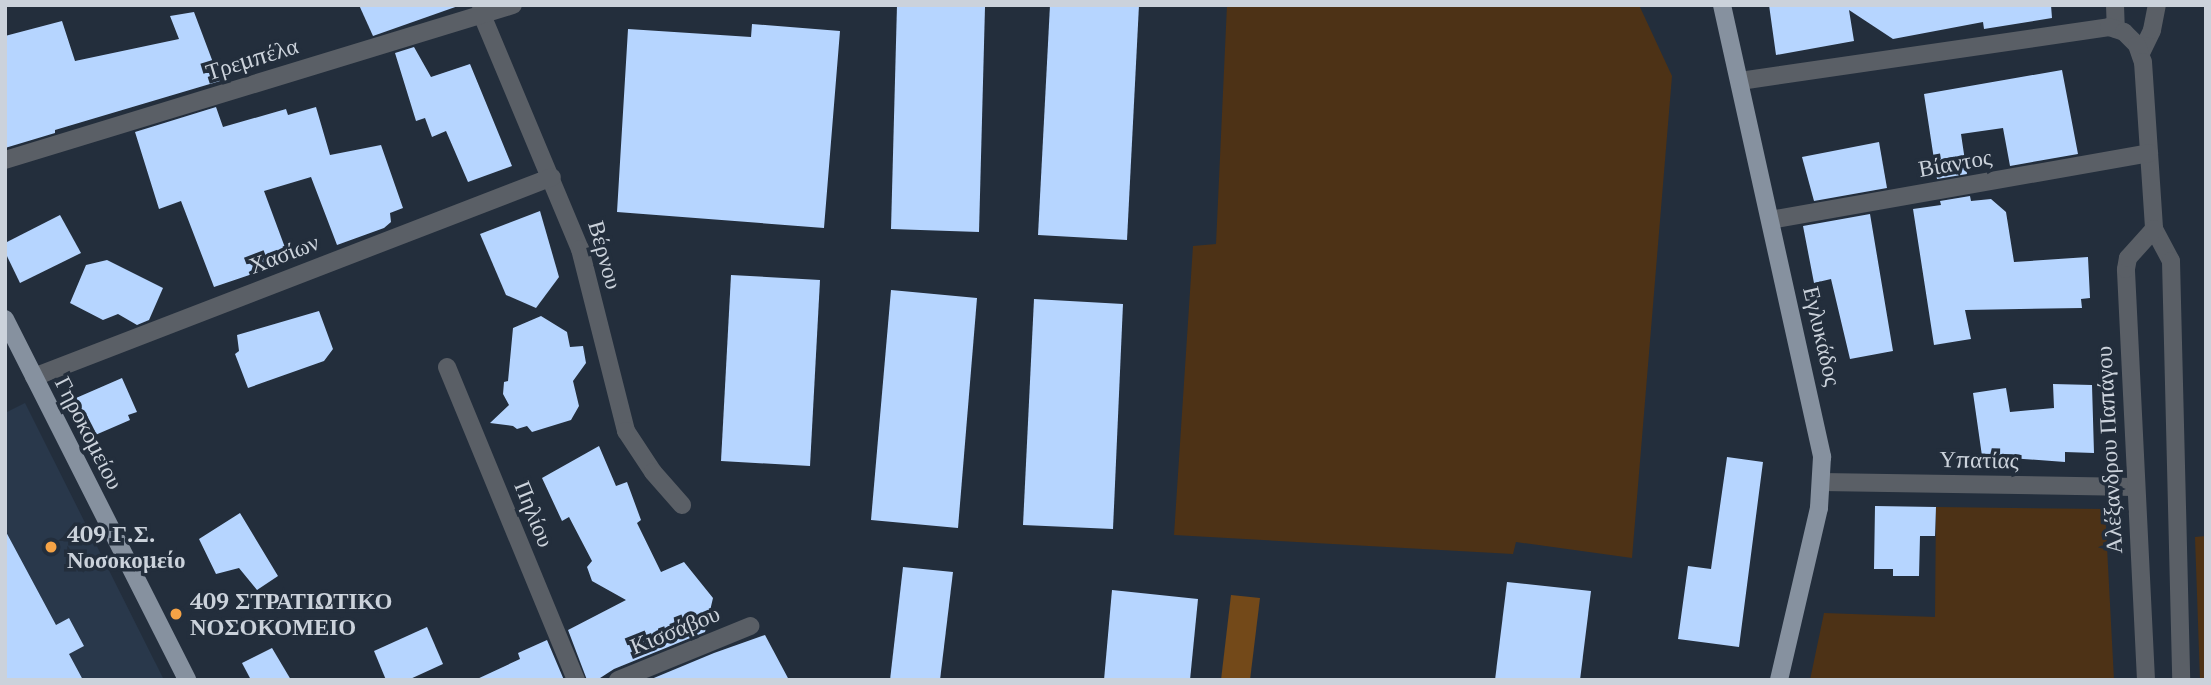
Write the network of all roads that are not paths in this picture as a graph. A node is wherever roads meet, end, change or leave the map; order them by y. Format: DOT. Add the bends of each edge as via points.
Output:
graph roads {
  1 [pos="513,5"];
  2 [pos="1722,5"];
  3 [pos="2115,5"];
  4 [pos="2157,5"];
  5 [pos="481,10"];
  6 [pos="2113,28"];
  7 [pos="2141,53"];
  8 [pos="1740,81"];
  9 [pos="2149,153"];
  10 [pos="5,160"];
  11 [pos="552,177"];
  12 [pos="1770,220"];
  13 [pos="2154,229"];
  14 [pos="5,319"];
  15 [pos="447,367"];
  16 [pos="34,377"];
  17 [pos="1822,482"];
  18 [pos="2135,487"];
  19 [pos="682,505"];
  20 [pos="750,626"];
  21 [pos="187,680"];
  22 [pos="576,680"];
  23 [pos="618,680"];
  24 [pos="1780,680"];
  25 [pos="2146,680"];
  26 [pos="2181,680"];
  1 -- 5 [label="street, Τρεμπέλα"];
  2 -- 8 [label="main road, Εγλυκάδος"];
  3 -- 6 [label="street"];
  4 -- 7 [label="street"];
  5 -- 10 [label="street, Τρεμπέλα"];
  5 -- 11 [label="street, Βέρνου"];
  6 -- 7 [label="street" via="2131,38"];
  6 -- 8 [label="street"];
  7 -- 9 [label="street"];
  8 -- 12 [label="main road, Εγλυκάδος"];
  9 -- 12 [label="street, Βίαντος"];
  9 -- 13 [label="street"];
  11 -- 16 [label="street, Χασίων"];
  11 -- 19 [label="street, Βέρνου" via="588,276 626,431"];
  12 -- 17 [label="main road, Εγλυκάδος" via="1819,433"];
  13 -- 18 [label="street, Αλέξανδρου Παπάγου" via="2128,258 2126,268"];
  13 -- 26 [label="street" via="2171,261"];
  14 -- 16 [label="main road, Γηροκομείου"];
  15 -- 22 [label="street, Πηλίου"];
  16 -- 21 [label="main road, Γηροκομείου"];
  17 -- 18 [label="street, Υπατίας"];
  17 -- 24 [label="main road, Εγλυκάδος"];
  18 -- 25 [label="street, Αλέξανδρου Παπάγου"];
  20 -- 23 [label="street, Κισσάβου"];
}
